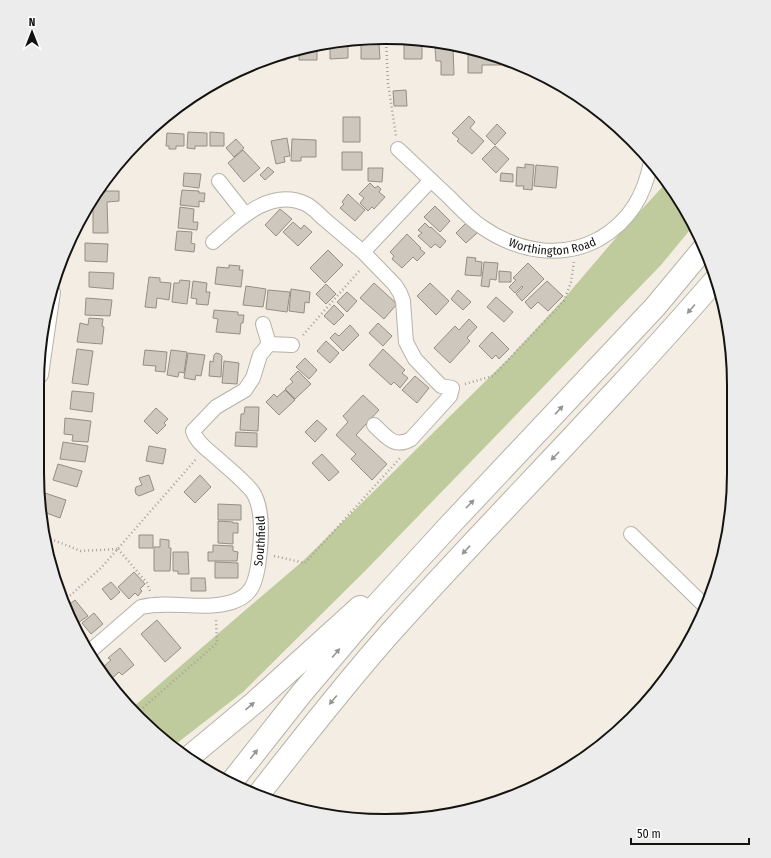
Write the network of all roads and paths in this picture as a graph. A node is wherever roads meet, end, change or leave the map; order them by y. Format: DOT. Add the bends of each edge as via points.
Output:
graph roads {
  1 [pos="386,44"];
  2 [pos="398,149"];
  3 [pos="650,170"];
  4 [pos="431,180"];
  5 [pos="219,182"];
  6 [pos="245,214"];
  7 [pos="213,242"];
  8 [pos="700,253"];
  9 [pos="366,255"];
  10 [pos="711,284"];
  11 [pos="263,324"];
  12 [pos="269,344"];
  13 [pos="292,346"];
  14 [pos="374,425"];
  15 [pos="206,448"];
  16 [pos="448,527"];
  17 [pos="631,534"];
  18 [pos="51,539"];
  19 [pos="118,549"];
  20 [pos="68,598"];
  21 [pos="701,602"];
  22 [pos="152,605"];
  23 [pos="216,605"];
  24 [pos="93,648"];
  25 [pos="140,710"];
  26 [pos="193,754"];
  27 [pos="234,779"];
  28 [pos="262,791"];
  1 -- 2 [label="path" via="388,83"];
  2 -- 4 [label="street, Worthington Road"];
  3 -- 4 [label="street, Worthington Road" via="641,194 633,207 621,223 609,233 594,242 550,252 512,244 494,235 480,226"];
  4 -- 9 [label="street"];
  5 -- 6 [label="street"];
  6 -- 7 [label="street"];
  6 -- 9 [label="street" via="277,200 292,199 308,204"];
  16 -- 8 [label="highway, one-way" via="655,307"];
  9 -- 13 [label="path"];
  9 -- 14 [label="street" via="400,293 403,301 406,342 415,359 441,386 452,388 450,396 406,442 393,442"];
  10 -- 28 [label="highway, one-way" via="674,328 389,634 314,723"];
  11 -- 12 [label="street"];
  12 -- 13 [label="street"];
  12 -- 15 [label="street, Southfield" via="260,355 245,390 216,407 192,431"];
  15 -- 19 [label="path"];
  15 -- 23 [label="street, Southfield" via="252,492 260,513 260,553 253,586 241,599"];
  26 -- 16 [label="highway, one-way" via="254,703"];
  27 -- 16 [label="highway, one-way" via="373,609"];
  17 -- 21 [label="street"];
  18 -- 19 [label="path" via="81,551"];
  19 -- 20 [label="path" via="102,568"];
  19 -- 22 [label="path" via="147,583 152,595"];
  22 -- 23 [label="street, Southfield"];
  22 -- 24 [label="street, Southfield" via="141,607"];
  23 -- 25 [label="path" via="217,643"];
}
